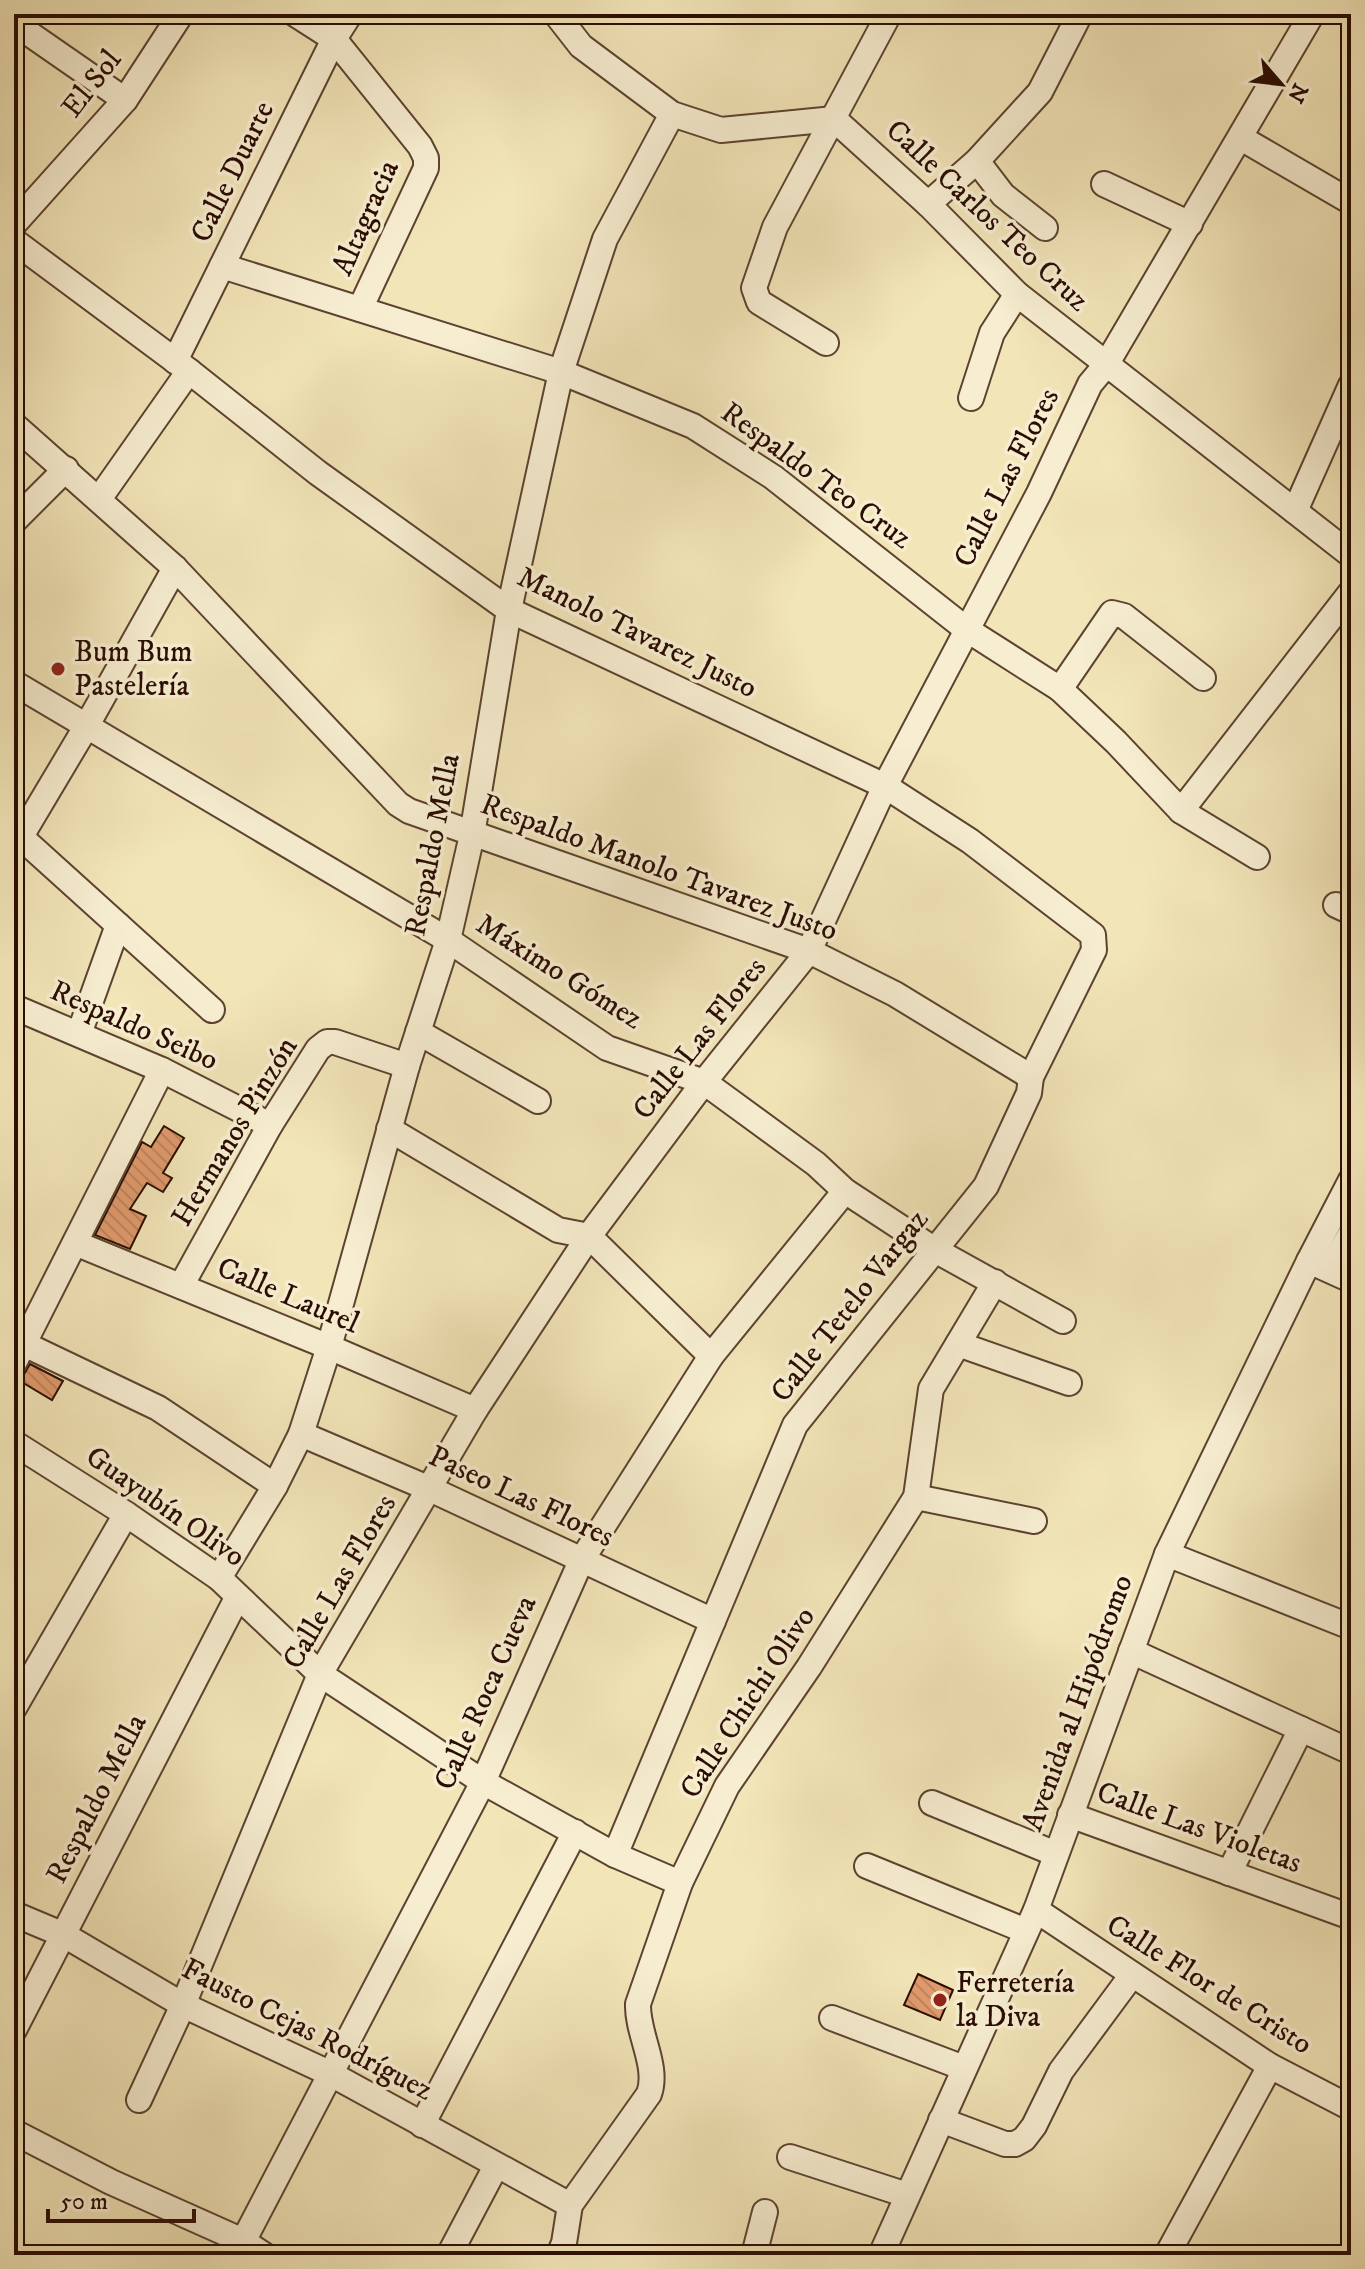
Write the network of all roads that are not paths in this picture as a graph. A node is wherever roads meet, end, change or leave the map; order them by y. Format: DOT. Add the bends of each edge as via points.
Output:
graph roads {
  1 [pos="181,14"];
  2 [pos="295,14"];
  3 [pos="350,14"];
  4 [pos="556,14"];
  5 [pos="889,14"];
  6 [pos="1080,14"];
  7 [pos="1312,14"];
  8 [pos="14,23"];
  9 [pos="334,39"];
  10 [pos="125,100"];
  11 [pos="672,114"];
  12 [pos="834,119"];
  13 [pos="1241,138"];
  14 [pos="977,161"];
  15 [pos="1104,184"];
  16 [pos="1351,202"];
  17 [pos="928,204"];
  18 [pos="14,224"];
  19 [pos="1190,224"];
  20 [pos="1045,228"];
  21 [pos="14,241"];
  22 [pos="222,266"];
  23 [pos="1017,294"];
  24 [pos="360,309"];
  25 [pos="826,343"];
  26 [pos="1106,365"];
  27 [pos="182,366"];
  28 [pos="561,372"];
  29 [pos="1351,385"];
  30 [pos="971,398"];
  31 [pos="14,425"];
  32 [pos="66,469"];
  33 [pos="99,499"];
  34 [pos="1295,511"];
  35 [pos="14,521"];
  36 [pos="1351,555"];
  37 [pos="175,568"];
  38 [pos="1351,592"];
  39 [pos="509,610"];
  40 [pos="966,629"];
  41 [pos="1203,678"];
  42 [pos="14,683"];
  43 [pos="1060,689"];
  44 [pos="86,727"];
  45 [pos="885,786"];
  46 [pos="1181,811"];
  47 [pos="472,835"];
  48 [pos="17,839"];
  49 [pos="1257,857"];
  50 [pos="118,925"];
  51 [pos="1095,939"];
  52 [pos="448,940"];
  53 [pos="809,951"];
  54 [pos="14,1007"];
  55 [pos="212,1010"];
  56 [pos="418,1032"];
  57 [pos="79,1034"];
  58 [pos="407,1066"];
  59 [pos="162,1070"];
  60 [pos="1031,1077"];
  61 [pos="704,1082"];
  62 [pos="538,1101"];
  63 [pos="270,1125"];
  64 [pos="389,1129"];
  65 [pos="1351,1180"];
  66 [pos="845,1191"];
  67 [pos="1351,1233"];
  68 [pos="589,1236"];
  69 [pos="75,1243"];
  70 [pos="935,1250"];
  71 [pos="1330,1270"];
  72 [pos="995,1282"];
  73 [pos="181,1286"];
  74 [pos="1063,1321"];
  75 [pos="958,1344"];
  76 [pos="329,1347"];
  77 [pos="19,1354"];
  78 [pos="711,1356"];
  79 [pos="1069,1383"];
  80 [pos="475,1410"];
  81 [pos="301,1434"];
  82 [pos="14,1443"];
  83 [pos="275,1486"];
  84 [pos="430,1489"];
  85 [pos="916,1497"];
  86 [pos="126,1514"];
  87 [pos="1034,1521"];
  88 [pos="1167,1554"];
  89 [pos="581,1561"];
  90 [pos="219,1578"];
  91 [pos="237,1598"];
  92 [pos="713,1621"];
  93 [pos="1351,1627"];
  94 [pos="1131,1651"];
  95 [pos="320,1674"];
  96 [pos="14,1708"];
  97 [pos="1301,1729"];
  98 [pos="1351,1752"];
  99 [pos="483,1782"];
  100 [pos="932,1803"];
  101 [pos="1070,1815"];
  102 [pos="575,1832"];
  103 [pos="1056,1854"];
  104 [pos="615,1855"];
  105 [pos="867,1866"];
  106 [pos="1229,1873"];
  107 [pos="680,1883"];
  108 [pos="14,1914"];
  109 [pos="1351,1917"];
  110 [pos="1031,1921"];
  111 [pos="64,1935"];
  112 [pos="1132,1975"];
  113 [pos="183,2005"];
  114 [pos="832,2018"];
  115 [pos="14,2030"];
  116 [pos="1270,2066"];
  117 [pos="964,2068"];
  118 [pos="329,2073"];
  119 [pos="139,2100"];
  120 [pos="1351,2108"];
  121 [pos="941,2120"];
  122 [pos="422,2125"];
  123 [pos="14,2132"];
  124 [pos="790,2157"];
  125 [pos="496,2166"];
  126 [pos="907,2195"];
  127 [pos="570,2205"];
  128 [pos="765,2212"];
  129 [pos="247,2250"];
  130 [pos="449,2255"];
  131 [pos="559,2255"];
  132 [pos="754,2255"];
  133 [pos="881,2255"];
  134 [pos="1167,2255"];
  1 -- 10 [label="street, El Sol"];
  2 -- 9 [label="street, Altagracia"];
  3 -- 9 [label="street, Calle Duarte"];
  4 -- 11 [label="street" via="581,46"];
  5 -- 12 [label="street"];
  6 -- 14 [label="street" via="1040,92"];
  7 -- 13 [label="street, Calle Las Flores"];
  8 -- 10 [label="street"];
  9 -- 22 [label="street, Calle Duarte"];
  9 -- 24 [label="street, Altagracia" via="426,158 426,168"];
  10 -- 18 [label="street, El Sol"];
  11 -- 12 [label="street" via="721,130"];
  11 -- 28 [label="street, Respaldo Mella" via="605,239"];
  12 -- 17 [label="street, Calle Carlos Teo Cruz"];
  12 -- 25 [label="street" via="775,227 754,288 759,302"];
  13 -- 16 [label="street"];
  13 -- 19 [label="street, Calle Las Flores"];
  14 -- 17 [label="street"];
  14 -- 20 [label="street" via="1003,195"];
  15 -- 19 [label="street"];
  17 -- 23 [label="street, Calle Carlos Teo Cruz"];
  19 -- 26 [label="street, Calle Las Flores"];
  21 -- 27 [label="street, Manolo Tavarez Justo"];
  22 -- 24 [label="street, Respaldo Teo Cruz"];
  22 -- 27 [label="street, Calle Duarte"];
  23 -- 26 [label="street, Calle Carlos Teo Cruz"];
  23 -- 30 [label="street" via="992,333"];
  24 -- 28 [label="street, Respaldo Teo Cruz"];
  26 -- 34 [label="street, Calle Carlos Teo Cruz"];
  26 -- 40 [label="street, Calle Las Flores" via="1090,384"];
  27 -- 33 [label="street, Calle Duarte"];
  27 -- 39 [label="street, Manolo Tavarez Justo" via="318,473"];
  28 -- 39 [label="street, Respaldo Mella"];
  28 -- 40 [label="street, Respaldo Teo Cruz" via="693,426 773,477"];
  29 -- 34 [label="street"];
  31 -- 32 [label="street, Respaldo Manolo Tavarez Justo"];
  32 -- 33 [label="street, Respaldo Manolo Tavarez Justo"];
  32 -- 35 [label="street"];
  33 -- 37 [label="street, Respaldo Manolo Tavarez Justo"];
  34 -- 36 [label="street, Calle Carlos Teo Cruz"];
  37 -- 44 [label="street"];
  37 -- 47 [label="street, Respaldo Manolo Tavarez Justo" via="398,804"];
  38 -- 46 [label="street"];
  39 -- 45 [label="street, Manolo Tavarez Justo"];
  39 -- 47 [label="street, Respaldo Mella"];
  40 -- 43 [label="street, Respaldo Teo Cruz"];
  40 -- 45 [label="street, Calle Las Flores"];
  41 -- 43 [label="street" via="1124,616 1112,613"];
  42 -- 44 [label="street, Máximo Gómez"];
  43 -- 46 [label="street, Respaldo Teo Cruz"];
  44 -- 48 [label="street"];
  44 -- 52 [label="street, Máximo Gómez"];
  45 -- 51 [label="street, Manolo Tavarez Justo" via="970,841"];
  45 -- 53 [label="street, Calle Las Flores"];
  46 -- 49 [label="street, Respaldo Teo Cruz"];
  47 -- 52 [label="street, Respaldo Mella"];
  47 -- 53 [label="street, Respaldo Manolo Tavarez Justo"];
  48 -- 50 [label="street"];
  50 -- 55 [label="street"];
  50 -- 57 [label="street"];
  51 -- 60 [label="street, Calle Tetelo Vargaz"];
  52 -- 56 [label="street, Respaldo Mella"];
  52 -- 61 [label="street, Máximo Gómez" via="607,1048"];
  53 -- 60 [label="street, Respaldo Manolo Tavarez Justo" via="895,994"];
  53 -- 61 [label="street, Calle Las Flores"];
  54 -- 57 [label="street, Respaldo Seibo"];
  56 -- 58 [label="street, Respaldo Mella"];
  56 -- 62 [label="street"];
  57 -- 59 [label="street, Respaldo Seibo"];
  58 -- 63 [label="street, Hermanos Pinzón" via="327,1042"];
  58 -- 64 [label="street, Respaldo Mella"];
  59 -- 63 [label="street, Respaldo Seibo"];
  59 -- 69 [label="street"];
  60 -- 70 [label="street, Calle Tetelo Vargaz" via="1029,1093 986,1186"];
  61 -- 66 [label="street, Máximo Gómez"];
  61 -- 68 [label="street, Calle Las Flores"];
  63 -- 73 [label="street, Hermanos Pinzón"];
  64 -- 68 [label="street" via="558,1230"];
  64 -- 76 [label="street, Respaldo Mella"];
  65 -- 71 [label="street, Avenida al Hipódromo"];
  66 -- 70 [label="street, Máximo Gómez"];
  66 -- 78 [label="street, Calle Roca Cueva"];
  67 -- 71 [label="street"];
  68 -- 78 [label="street"];
  68 -- 80 [label="street, Calle Las Flores"];
  69 -- 73 [label="street, Calle Laurel"];
  69 -- 77 [label="street"];
  70 -- 72 [label="street, Máximo Gómez"];
  70 -- 92 [label="street, Calle Tetelo Vargaz" via="795,1425"];
  71 -- 88 [label="street, Avenida al Hipódromo"];
  72 -- 74 [label="street, Máximo Gómez"];
  72 -- 75 [label="street, Calle Chichi Olivo"];
  73 -- 76 [label="street, Calle Laurel"];
  75 -- 79 [label="street"];
  75 -- 85 [label="street, Calle Chichi Olivo" via="931,1389"];
  76 -- 80 [label="street, Calle Laurel"];
  76 -- 81 [label="street, Respaldo Mella"];
  77 -- 83 [label="street" via="158,1408"];
  78 -- 89 [label="street, Calle Roca Cueva"];
  80 -- 84 [label="street, Calle Las Flores"];
  81 -- 83 [label="street, Respaldo Mella"];
  81 -- 84 [label="street, Paseo Las Flores"];
  82 -- 86 [label="street, Guayubín Olivo"];
  83 -- 90 [label="street, Respaldo Mella"];
  84 -- 89 [label="street, Paseo Las Flores"];
  84 -- 95 [label="street, Calle Las Flores"];
  85 -- 87 [label="street"];
  85 -- 107 [label="street, Calle Chichi Olivo" via="727,1786"];
  86 -- 90 [label="street, Guayubín Olivo"];
  86 -- 96 [label="street"];
  88 -- 93 [label="street"];
  88 -- 94 [label="street, Avenida al Hipódromo"];
  89 -- 92 [label="street, Paseo Las Flores"];
  89 -- 99 [label="street, Calle Roca Cueva"];
  90 -- 91 [label="street, Guayubín Olivo"];
  91 -- 95 [label="street, Guayubín Olivo"];
  91 -- 111 [label="street, Respaldo Mella"];
  92 -- 104 [label="street, Calle Tetelo Vargaz"];
  94 -- 97 [label="street"];
  94 -- 101 [label="street, Avenida al Hipódromo"];
  95 -- 99 [label="street, Guayubín Olivo"];
  95 -- 113 [label="street, Calle Las Flores"];
  97 -- 98 [label="street"];
  97 -- 106 [label="street"];
  99 -- 102 [label="street, Guayubín Olivo"];
  99 -- 118 [label="street, Calle Roca Cueva"];
  100 -- 103 [label="street"];
  101 -- 103 [label="street, Avenida al Hipódromo"];
  101 -- 106 [label="street, Calle Las Violetas"];
  102 -- 104 [label="street, Guayubín Olivo"];
  102 -- 122 [label="street"];
  103 -- 110 [label="street, Avenida al Hipódromo"];
  104 -- 107 [label="street, Guayubín Olivo"];
  105 -- 110 [label="street, Calle Flor de Cristo"];
  106 -- 109 [label="street, Calle Las Violetas"];
  107 -- 127 [label="street, Calle Chichi Olivo" via="638,2004 652,2074 649,2094"];
  108 -- 111 [label="street, Fausto Cejas Rodríguez"];
  110 -- 112 [label="street, Calle Flor de Cristo"];
  110 -- 117 [label="street, Avenida al Hipódromo"];
  111 -- 113 [label="street, Fausto Cejas Rodríguez"];
  111 -- 115 [label="street, Respaldo Mella"];
  112 -- 116 [label="street, Calle Flor de Cristo"];
  112 -- 121 [label="street" via="1061,2071 1024,2139 1005,2144"];
  113 -- 118 [label="street, Fausto Cejas Rodríguez"];
  113 -- 119 [label="street, Calle Las Flores"];
  114 -- 117 [label="street"];
  116 -- 120 [label="street, Calle Flor de Cristo"];
  116 -- 134 [label="street"];
  117 -- 121 [label="street, Avenida al Hipódromo"];
  118 -- 122 [label="street, Fausto Cejas Rodríguez"];
  118 -- 129 [label="street, Calle Roca Cueva"];
  121 -- 126 [label="street, Avenida al Hipódromo"];
  122 -- 125 [label="street, Fausto Cejas Rodríguez"];
  123 -- 129 [label="street"];
  124 -- 126 [label="street"];
  125 -- 127 [label="street, Fausto Cejas Rodríguez"];
  125 -- 130 [label="street"];
  126 -- 133 [label="street, Avenida al Hipódromo"];
  127 -- 131 [label="street"];
  128 -- 132 [label="street"];
}
